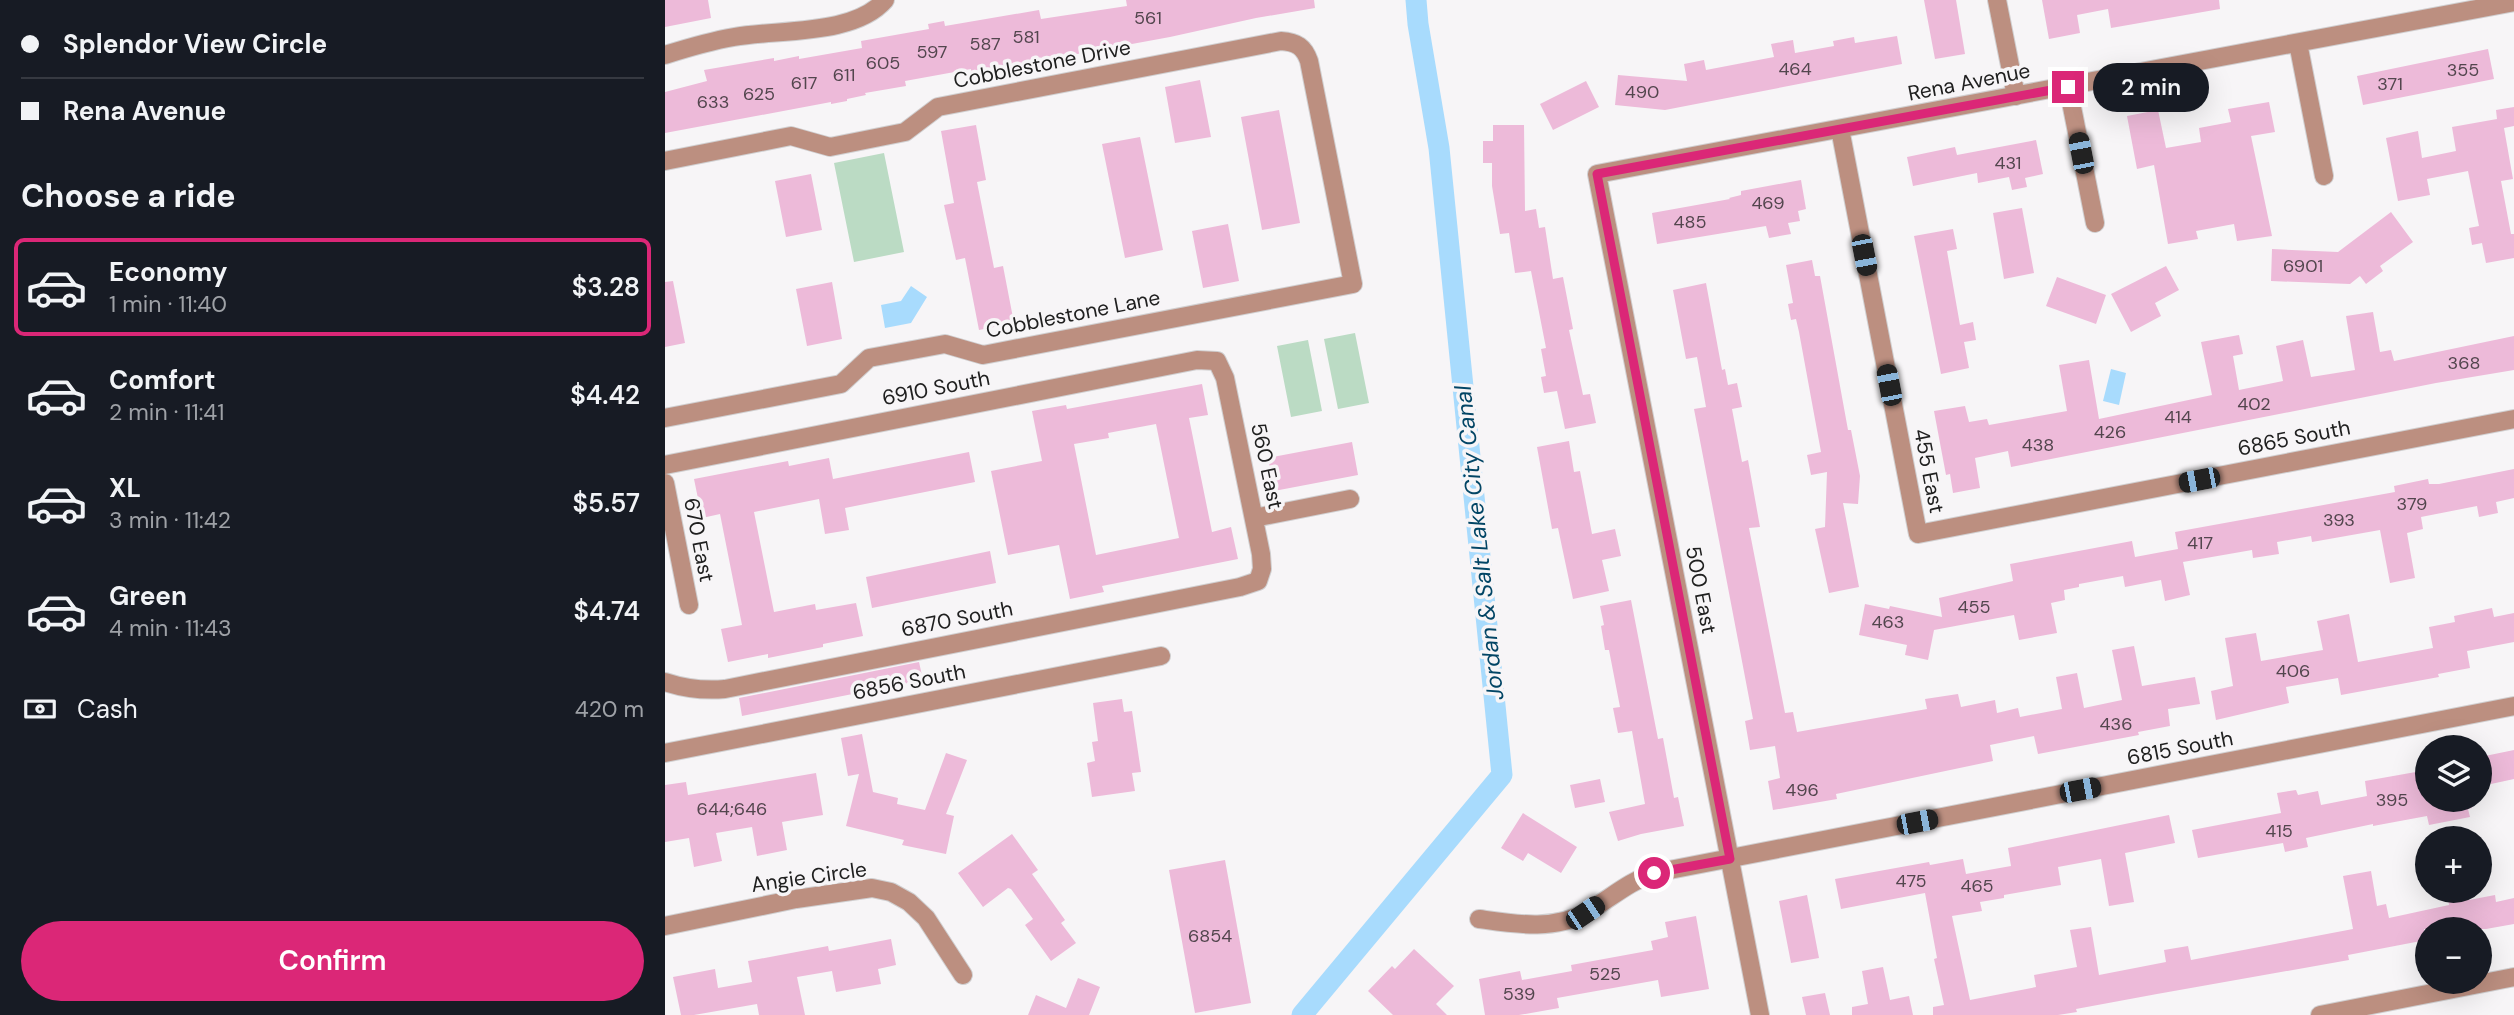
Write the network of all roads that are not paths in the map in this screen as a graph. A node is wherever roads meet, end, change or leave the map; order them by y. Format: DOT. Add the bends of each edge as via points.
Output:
graph roads {
  1 [pos="885,0"];
  2 [pos="1997,0"];
  3 [pos="2514,2"];
  4 [pos="2298,43"];
  5 [pos="665,55"];
  6 [pos="2068,87"];
  7 [pos="2016,96"];
  8 [pos="1840,129"];
  9 [pos="1324,137"];
  10 [pos="665,161"];
  11 [pos="1597,174"];
  12 [pos="2324,176"];
  13 [pos="2095,223"];
  14 [pos="1217,361"];
  15 [pos="665,418"];
  16 [pos="2514,419"];
  17 [pos="665,464"];
  18 [pos="665,483"];
  19 [pos="1350,499"];
  20 [pos="1254,518"];
  21 [pos="1918,534"];
  22 [pos="1258,581"];
  23 [pos="689,605"];
  24 [pos="1161,656"];
  25 [pos="665,682"];
  26 [pos="2514,706"];
  27 [pos="665,753"];
  28 [pos="1730,859"];
  29 [pos="1479,919"];
  30 [pos="665,926"];
  31 [pos="963,975"];
  32 [pos="2514,977"];
  33 [pos="1760,1015"];
  34 [pos="2321,1015"];
  1 -- 5 [label="street" via="864,16 838,24 732,37"];
  2 -- 7 [label="street"];
  3 -- 4 [label="street, Rena Avenue"];
  4 -- 6 [label="street, Rena Avenue"];
  4 -- 12 [label="street"];
  6 -- 7 [label="street, Rena Avenue"];
  6 -- 13 [label="street"];
  7 -- 8 [label="street, Rena Avenue"];
  8 -- 11 [label="street, Rena Avenue"];
  8 -- 21 [label="street, 455 East"];
  9 -- 10 [label="street, Cobblestone Drive" via="1306,52 1300,45 1282,41 938,107 905,132 842,145 829,147 791,136"];
  9 -- 15 [label="street, Cobblestone Lane" via="1353,284 983,355 945,344 869,358 841,384"];
  11 -- 28 [label="street, 500 East"];
  14 -- 17 [label="street, 6910 South" via="1197,360"];
  14 -- 20 [label="street, 560 East" via="1225,377"];
  16 -- 21 [label="street, 6865 South"];
  18 -- 23 [label="street, 670 East"];
  19 -- 20 [label="street"];
  20 -- 22 [label="street, 560 East" via="1262,569"];
  22 -- 25 [label="street, 6870 South" via="725,688 695,690"];
  24 -- 27 [label="street, 6856 South"];
  26 -- 28 [label="street, 6815 South"];
  28 -- 29 [label="street, 6815 South" via="1638,879 1567,920 1525,925"];
  28 -- 33 [label="street, 500 East"];
  30 -- 31 [label="street, Angie Circle" via="872,888 891,892 926,918"];
  32 -- 34 [label="street"];
}
